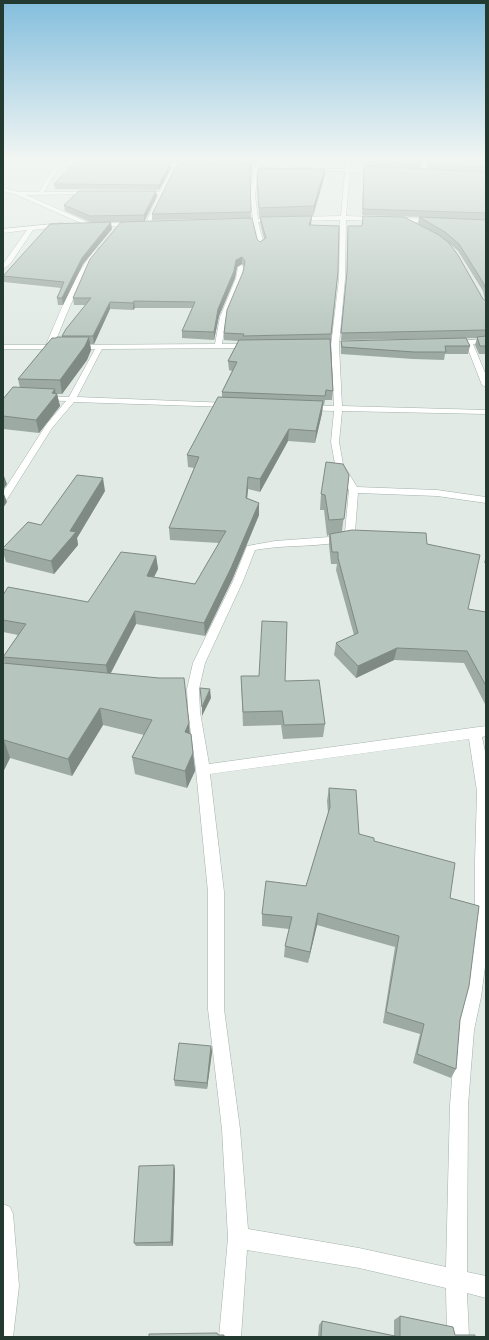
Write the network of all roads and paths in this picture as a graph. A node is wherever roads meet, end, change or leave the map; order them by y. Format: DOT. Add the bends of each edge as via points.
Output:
graph roads {
  1 [pos="80,221"];
  2 [pos="149,221"];
  3 [pos="256,221"];
  4 [pos="269,221"];
  5 [pos="343,221"];
  6 [pos="406,221"];
  7 [pos="432,221"];
  8 [pos="441,221"];
  9 [pos="231,222"];
  10 [pos="147,224"];
  11 [pos="154,224"];
  12 [pos="69,225"];
  13 [pos="76,225"];
  14 [pos="90,225"];
  15 [pos="119,225"];
  16 [pos="415,226"];
  17 [pos="31,228"];
  18 [pos="3,231"];
  19 [pos="114,232"];
  20 [pos="105,244"];
  21 [pos="261,245"];
  22 [pos="3,267"];
  23 [pos="241,267"];
  24 [pos="486,340"];
  25 [pos="469,342"];
  26 [pos="446,343"];
  27 [pos="100,346"];
  28 [pos="255,346"];
  29 [pos="3,347"];
  30 [pos="49,347"];
  31 [pos="218,347"];
  32 [pos="486,385"];
  33 [pos="33,398"];
  34 [pos="71,400"];
  35 [pos="237,406"];
  36 [pos="300,408"];
  37 [pos="338,410"];
  38 [pos="486,412"];
  39 [pos="6,488"];
  40 [pos="354,490"];
  41 [pos="3,499"];
  42 [pos="486,500"];
  43 [pos="480,731"];
  44 [pos="203,770"];
  45 [pos="3,1214"];
  46 [pos="238,1238"];
  47 [pos="456,1281"];
  48 [pos="486,1287"];
  49 [pos="3,1336"];
  50 [pos="230,1337"];
  51 [pos="458,1337"];
  1 -- 14 [label="street"];
  2 -- 10 [label="street"];
  3 -- 4 [label="street"];
  3 -- 9 [label="street"];
  3 -- 21 [label="street"];
  5 -- 37 [label="street" via="342,279 336,345"];
  6 -- 16 [label="street"];
  7 -- 8 [label="street"];
  10 -- 11 [label="street"];
  10 -- 15 [label="street"];
  12 -- 17 [label="street"];
  13 -- 14 [label="street"];
  14 -- 15 [label="street"];
  15 -- 19 [label="street"];
  17 -- 18 [label="street"];
  17 -- 22 [label="street"];
  20 -- 30 [label="street" via="87,265"];
  23 -- 31 [label="street" via="223,317"];
  24 -- 25 [label="street"];
  25 -- 26 [label="street"];
  25 -- 32 [label="street"];
  27 -- 30 [label="street"];
  27 -- 31 [label="street"];
  27 -- 34 [label="street"];
  28 -- 31 [label="street"];
  29 -- 30 [label="street"];
  33 -- 34 [label="street"];
  34 -- 35 [label="street"];
  34 -- 39 [label="street"];
  36 -- 37 [label="street"];
  37 -- 38 [label="street"];
  37 -- 40 [label="street" via="335,442 339,464"];
  39 -- 41 [label="street"];
  40 -- 42 [label="street" via="437,493"];
  40 -- 44 [label="street" via="350,532 346,538 251,548 189,689"];
  43 -- 44 [label="street"];
  43 -- 47 [label="street" via="484,792 483,918 473,997 465,1030 459,1097"];
  44 -- 46 [label="street" via="216,892 216,1009 231,1129"];
  45 -- 49 [label="street" via="8,1286"];
  46 -- 47 [label="street" via="359,1258"];
  46 -- 50 [label="street"];
  47 -- 48 [label="street"];
  47 -- 51 [label="street"];
}
